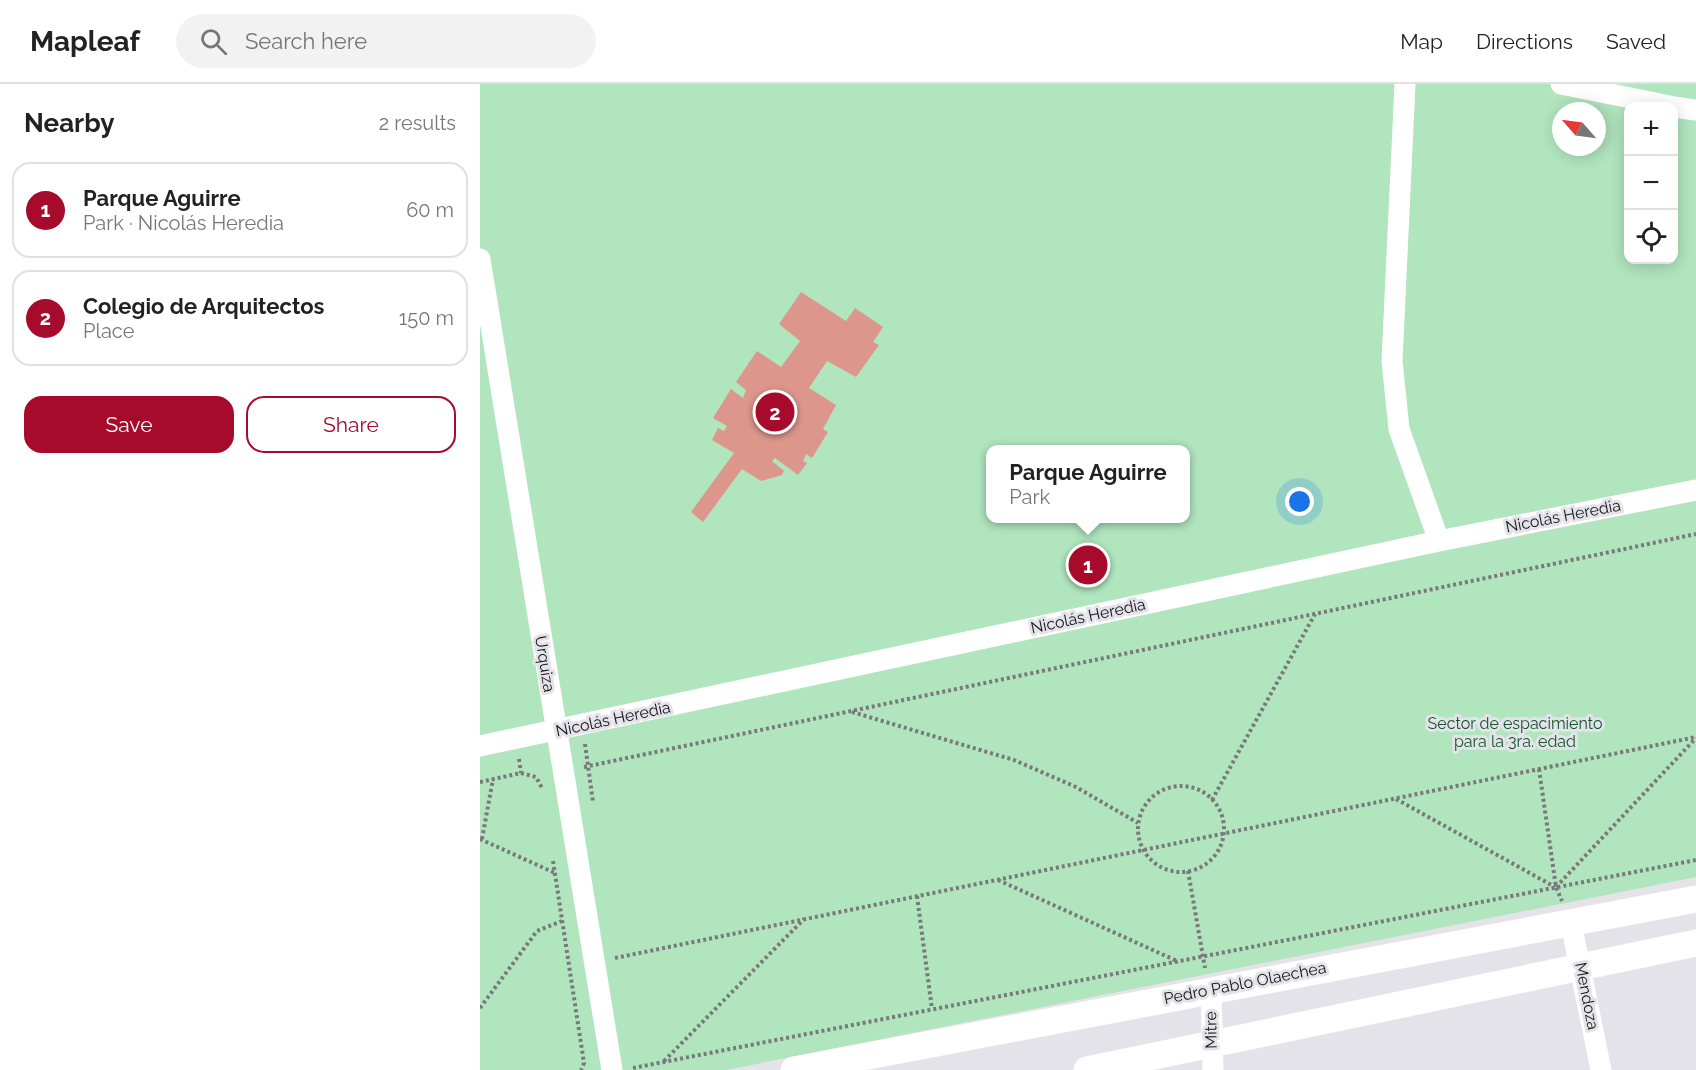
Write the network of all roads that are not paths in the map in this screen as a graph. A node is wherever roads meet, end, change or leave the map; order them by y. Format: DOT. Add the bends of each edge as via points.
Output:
graph roads {
  1 [pos="1405,84"];
  2 [pos="1561,84"];
  3 [pos="1648,102"];
  4 [pos="1678,108"];
  5 [pos="1696,110"];
  6 [pos="480,259"];
  7 [pos="1696,490"];
  8 [pos="1439,541"];
  9 [pos="556,731"];
  10 [pos="480,746"];
  11 [pos="1696,899"];
  12 [pos="1571,923"];
  13 [pos="1696,943"];
  14 [pos="1581,967"];
  15 [pos="1210,989"];
  16 [pos="1212,1057"];
  17 [pos="621,1069"];
  18 [pos="794,1070"];
  19 [pos="1087,1070"];
  20 [pos="1601,1070"];
  1 -- 8 [label="street" via="1392,362 1394,400 1399,429"];
  2 -- 3 [label="street"];
  4 -- 5 [label="street"];
  6 -- 9 [label="street, Urquiza"];
  7 -- 8 [label="street, Nicolás Heredia"];
  8 -- 9 [label="street, Nicolás Heredia"];
  9 -- 10 [label="street, Nicolás Heredia"];
  9 -- 17 [label="street, Urquiza"];
  11 -- 12 [label="street, Pedro Pablo Olaechea"];
  12 -- 14 [label="street, Mendoza"];
  12 -- 15 [label="street, Pedro Pablo Olaechea"];
  13 -- 14 [label="street"];
  14 -- 16 [label="street"];
  14 -- 20 [label="street, Mendoza"];
  15 -- 16 [label="street, Mitre"];
  15 -- 18 [label="street, Pedro Pablo Olaechea"];
  16 -- 19 [label="street"];
}
